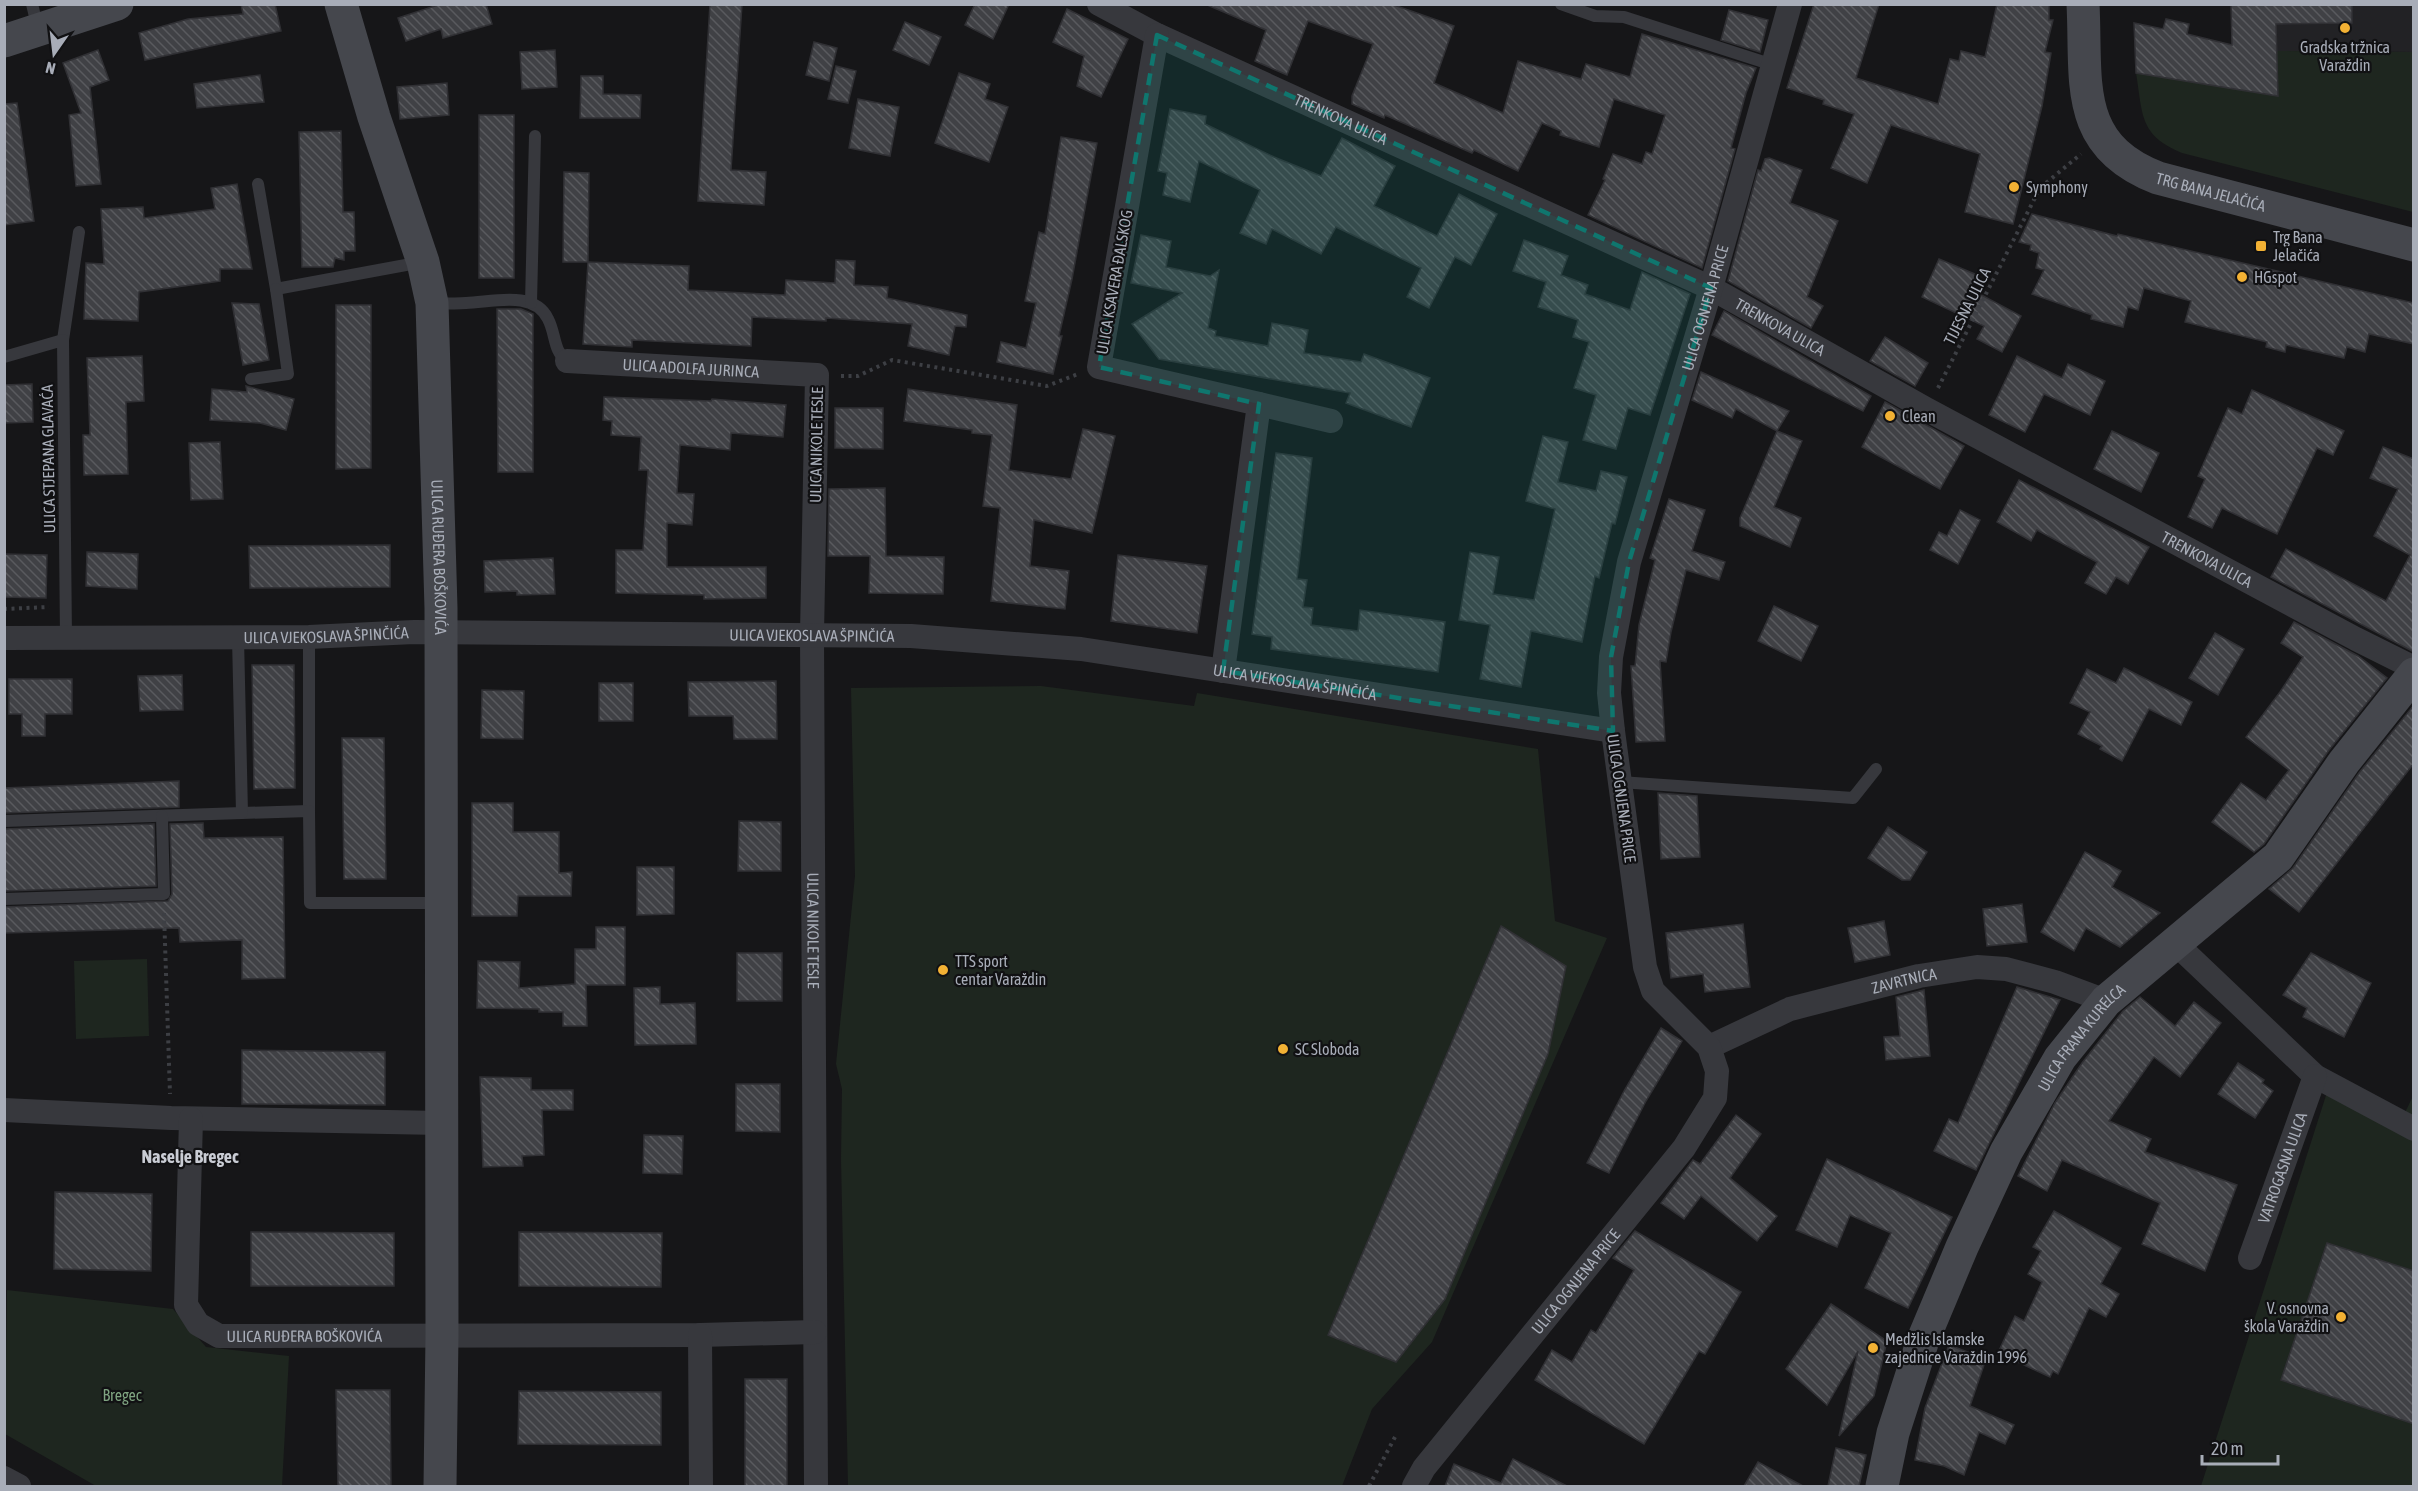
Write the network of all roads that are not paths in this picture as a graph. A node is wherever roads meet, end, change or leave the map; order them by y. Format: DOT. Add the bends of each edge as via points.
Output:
graph roads {
  1 [pos="117,4"];
  2 [pos="340,4"];
  3 [pos="1099,4"];
  4 [pos="1561,4"];
  5 [pos="1790,4"];
  6 [pos="2083,4"];
  7 [pos="35,17"];
  8 [pos="1157,35"];
  9 [pos="4,41"];
  10 [pos="1773,65"];
  11 [pos="535,136"];
  12 [pos="258,184"];
  13 [pos="79,232"];
  14 [pos="2414,245"];
  15 [pos="423,262"];
  16 [pos="1711,288"];
  17 [pos="276,289"];
  18 [pos="432,303"];
  19 [pos="531,303"];
  20 [pos="63,340"];
  21 [pos="4,357"];
  22 [pos="567,361"];
  23 [pos="817,375"];
  24 [pos="251,379"];
  25 [pos="1259,404"];
  26 [pos="1331,421"];
  27 [pos="441,632"];
  28 [pos="812,634"];
  29 [pos="309,637"];
  30 [pos="4,638"];
  31 [pos="66,638"];
  32 [pos="238,638"];
  33 [pos="2414,668"];
  34 [pos="1223,671"];
  35 [pos="2414,674"];
  36 [pos="1613,731"];
  37 [pos="1876,769"];
  38 [pos="1620,782"];
  39 [pos="309,811"];
  40 [pos="242,813"];
  41 [pos="162,816"];
  42 [pos="4,821"];
  43 [pos="4,898"];
  44 [pos="441,903"];
  45 [pos="2175,943"];
  46 [pos="2106,1001"];
  47 [pos="1709,1047"];
  48 [pos="2315,1076"];
  49 [pos="4,1110"];
  50 [pos="181,1119"];
  51 [pos="441,1123"];
  52 [pos="2414,1130"];
  53 [pos="2250,1258"];
  54 [pos="815,1332"];
  55 [pos="442,1335"];
  56 [pos="700,1335"];
  57 [pos="4,1478"];
  58 [pos="19,1486"];
  59 [pos="440,1486"];
  60 [pos="701,1486"];
  61 [pos="816,1486"];
  62 [pos="1414,1486"];
  63 [pos="1882,1486"];
  1 -- 7 [label="street"];
  2 -- 15 [label="street, ULICA RUĐERA BOŠKOVIĆA"];
  3 -- 8 [label="street, TRENKOVA ULICA"];
  4 -- 10 [label="lane" via="1595,16 1624,16"];
  5 -- 10 [label="street, ULICA OGNJENA PRICE"];
  6 -- 14 [label="street, TRG BANA JELAČIĆA" via="2090,112 2101,138 2134,169"];
  7 -- 9 [label="street"];
  8 -- 16 [label="street, TRENKOVA ULICA"];
  8 -- 25 [label="street, ULICA KSAVERA ĐALSKOG" via="1099,367"];
  10 -- 16 [label="street, ULICA OGNJENA PRICE"];
  11 -- 19 [label="lane"];
  12 -- 17 [label="lane"];
  13 -- 20 [label="lane, ULICA STJEPANA GLAVAĆA"];
  15 -- 17 [label="lane"];
  15 -- 18 [label="street, ULICA RUĐERA BOŠKOVIĆA"];
  16 -- 33 [label="street, TRENKOVA ULICA" via="1926,409"];
  16 -- 36 [label="street, ULICA OGNJENA PRICE" via="1629,562 1611,657"];
  17 -- 24 [label="lane" via="288,374"];
  18 -- 19 [label="lane" via="510,299"];
  18 -- 27 [label="street, ULICA RUĐERA BOŠKOVIĆA"];
  19 -- 22 [label="lane" via="544,310 560,356"];
  20 -- 21 [label="lane"];
  20 -- 31 [label="lane, ULICA STJEPANA GLAVAĆA"];
  22 -- 23 [label="street, ULICA ADOLFA JURINCA"];
  23 -- 28 [label="street, ULICA NIKOLE TESLE"];
  25 -- 26 [label="street, ULICA KSAVERA ĐALSKOG"];
  25 -- 34 [label="street"];
  27 -- 28 [label="street, ULICA VJEKOSLAVA ŠPINČIĆA"];
  27 -- 29 [label="street, ULICA VJEKOSLAVA ŠPINČIĆA"];
  27 -- 44 [label="street, ULICA RUĐERA BOŠKOVIĆA"];
  28 -- 34 [label="street, ULICA VJEKOSLAVA ŠPINČIĆA" via="911,636 1080,649"];
  28 -- 54 [label="street, ULICA NIKOLE TESLE"];
  29 -- 32 [label="street, ULICA VJEKOSLAVA ŠPINČIĆA"];
  29 -- 39 [label="lane"];
  30 -- 31 [label="street, ULICA VJEKOSLAVA ŠPINČIĆA"];
  31 -- 32 [label="street, ULICA VJEKOSLAVA ŠPINČIĆA"];
  32 -- 40 [label="lane"];
  34 -- 36 [label="street, ULICA VJEKOSLAVA ŠPINČIĆA"];
  35 -- 45 [label="street, ULICA FRANA KURELCA" via="2344,762 2277,857"];
  36 -- 38 [label="street, ULICA OGNJENA PRICE"];
  37 -- 38 [label="lane" via="1852,798"];
  38 -- 47 [label="street, ULICA OGNJENA PRICE" via="1645,967 1653,991"];
  39 -- 40 [label="lane"];
  39 -- 44 [label="lane" via="310,903"];
  40 -- 41 [label="lane"];
  41 -- 42 [label="lane"];
  41 -- 43 [label="lane" via="164,894"];
  44 -- 51 [label="street, ULICA RUĐERA BOŠKOVIĆA"];
  45 -- 46 [label="street, ULICA FRANA KURELCA"];
  45 -- 48 [label="street"];
  46 -- 47 [label="street, ZAVRTNICA" via="2006,969 1977,967 1920,976 1790,1009"];
  46 -- 63 [label="street, ULICA FRANA KURELCA" via="2060,1058 2006,1152 1962,1247 1923,1340 1893,1433"];
  47 -- 62 [label="street, ULICA OGNJENA PRICE" via="1717,1071 1715,1098 1684,1148 1424,1468"];
  48 -- 52 [label="street"];
  48 -- 53 [label="street, VATROGASNA ULICA"];
  49 -- 50 [label="street"];
  50 -- 51 [label="street"];
  50 -- 55 [label="street, ULICA RUĐERA BOŠKOVIĆA" via="186,1305 198,1324 219,1336"];
  51 -- 55 [label="street, ULICA RUĐERA BOŠKOVIĆA"];
  54 -- 56 [label="street, ULICA RUĐERA BOŠKOVIĆA"];
  54 -- 61 [label="street, ULICA NIKOLE TESLE"];
  55 -- 56 [label="street, ULICA RUĐERA BOŠKOVIĆA"];
  55 -- 59 [label="street, ULICA RUĐERA BOŠKOVIĆA"];
  56 -- 60 [label="street"];
  57 -- 58 [label="street"];
}
